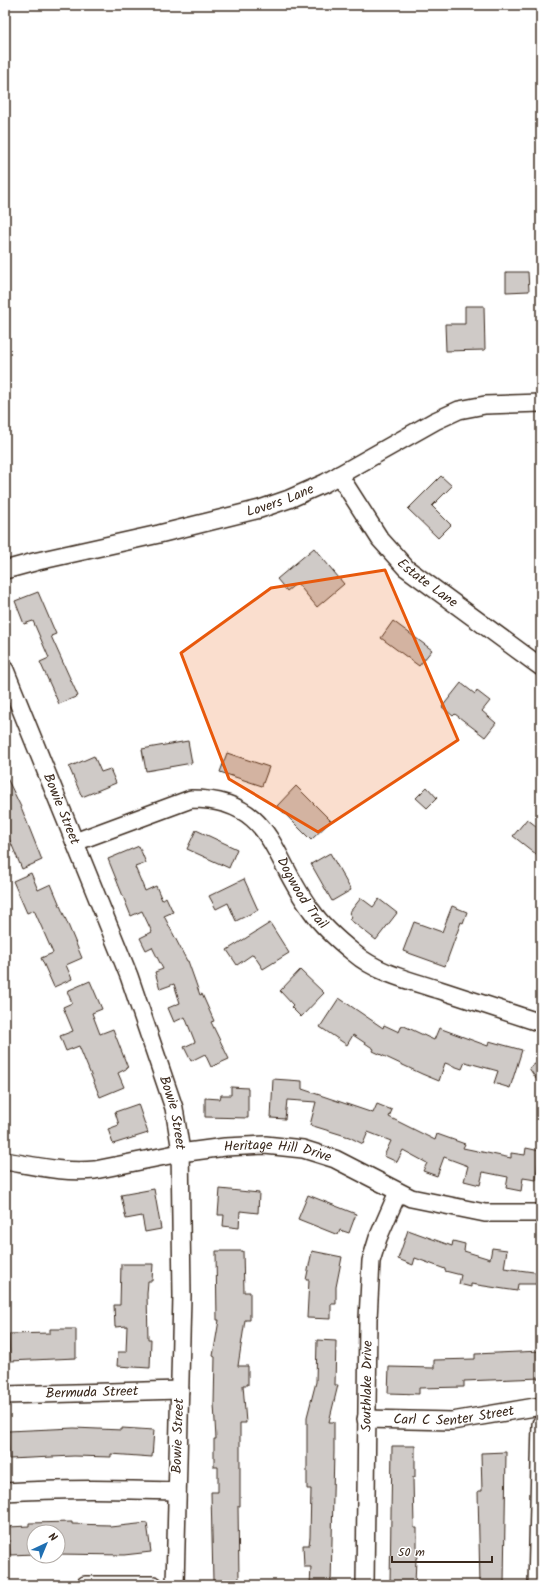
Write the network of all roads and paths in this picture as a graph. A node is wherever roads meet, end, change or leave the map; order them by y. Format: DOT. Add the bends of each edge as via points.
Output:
graph roads {
  1 [pos="541,403"];
  2 [pos="339,475"];
  3 [pos="5,570"];
  4 [pos="541,667"];
  5 [pos="5,670"];
  6 [pos="75,842"];
  7 [pos="541,1023"];
  8 [pos="180,1153"];
  9 [pos="5,1161"];
  10 [pos="398,1192"];
  11 [pos="541,1213"];
  12 [pos="180,1390"];
  13 [pos="5,1395"];
  14 [pos="541,1406"];
  15 [pos="366,1420"];
  16 [pos="541,1424"];
  17 [pos="177,1491"];
  18 [pos="5,1492"];
  19 [pos="85,1585"];
  20 [pos="154,1585"];
  21 [pos="174,1585"];
  22 [pos="364,1585"];
  23 [pos="536,1585"];
  1 -- 2 [label="street, Lovers Lane" via="485,405 459,410"];
  2 -- 3 [label="street, Lovers Lane" via="289,499 260,509 38,560"];
  2 -- 4 [label="street, Estate Lane" via="380,539 406,568"];
  5 -- 6 [label="street, Bowie Street"];
  6 -- 7 [label="street, Dogwood Trail" via="191,799 210,799 232,804 263,828 311,911 355,954 374,967 408,980"];
  6 -- 8 [label="street, Bowie Street" via="147,1026 174,1108"];
  8 -- 9 [label="street, Heritage Hill Drive" via="81,1172"];
  8 -- 10 [label="street, Heritage Hill Drive" via="225,1146 265,1145 303,1149 335,1159"];
  8 -- 12 [label="street, Bowie Street"];
  10 -- 11 [label="street, Heritage Hill Drive" via="412,1198 485,1214"];
  10 -- 15 [label="street, Southlake Drive" via="371,1261"];
  12 -- 13 [label="street, Bermuda Street"];
  12 -- 17 [label="street, Bowie Street"];
  14 -- 15 [label="street, Carl C Senter Street" via="452,1421"];
  15 -- 22 [label="street, Southlake Drive"];
  16 -- 23 [label="street"];
  17 -- 18 [label="street" via="106,1488"];
  17 -- 21 [label="street, Bowie Street"];
  19 -- 20 [label="street"];
}
